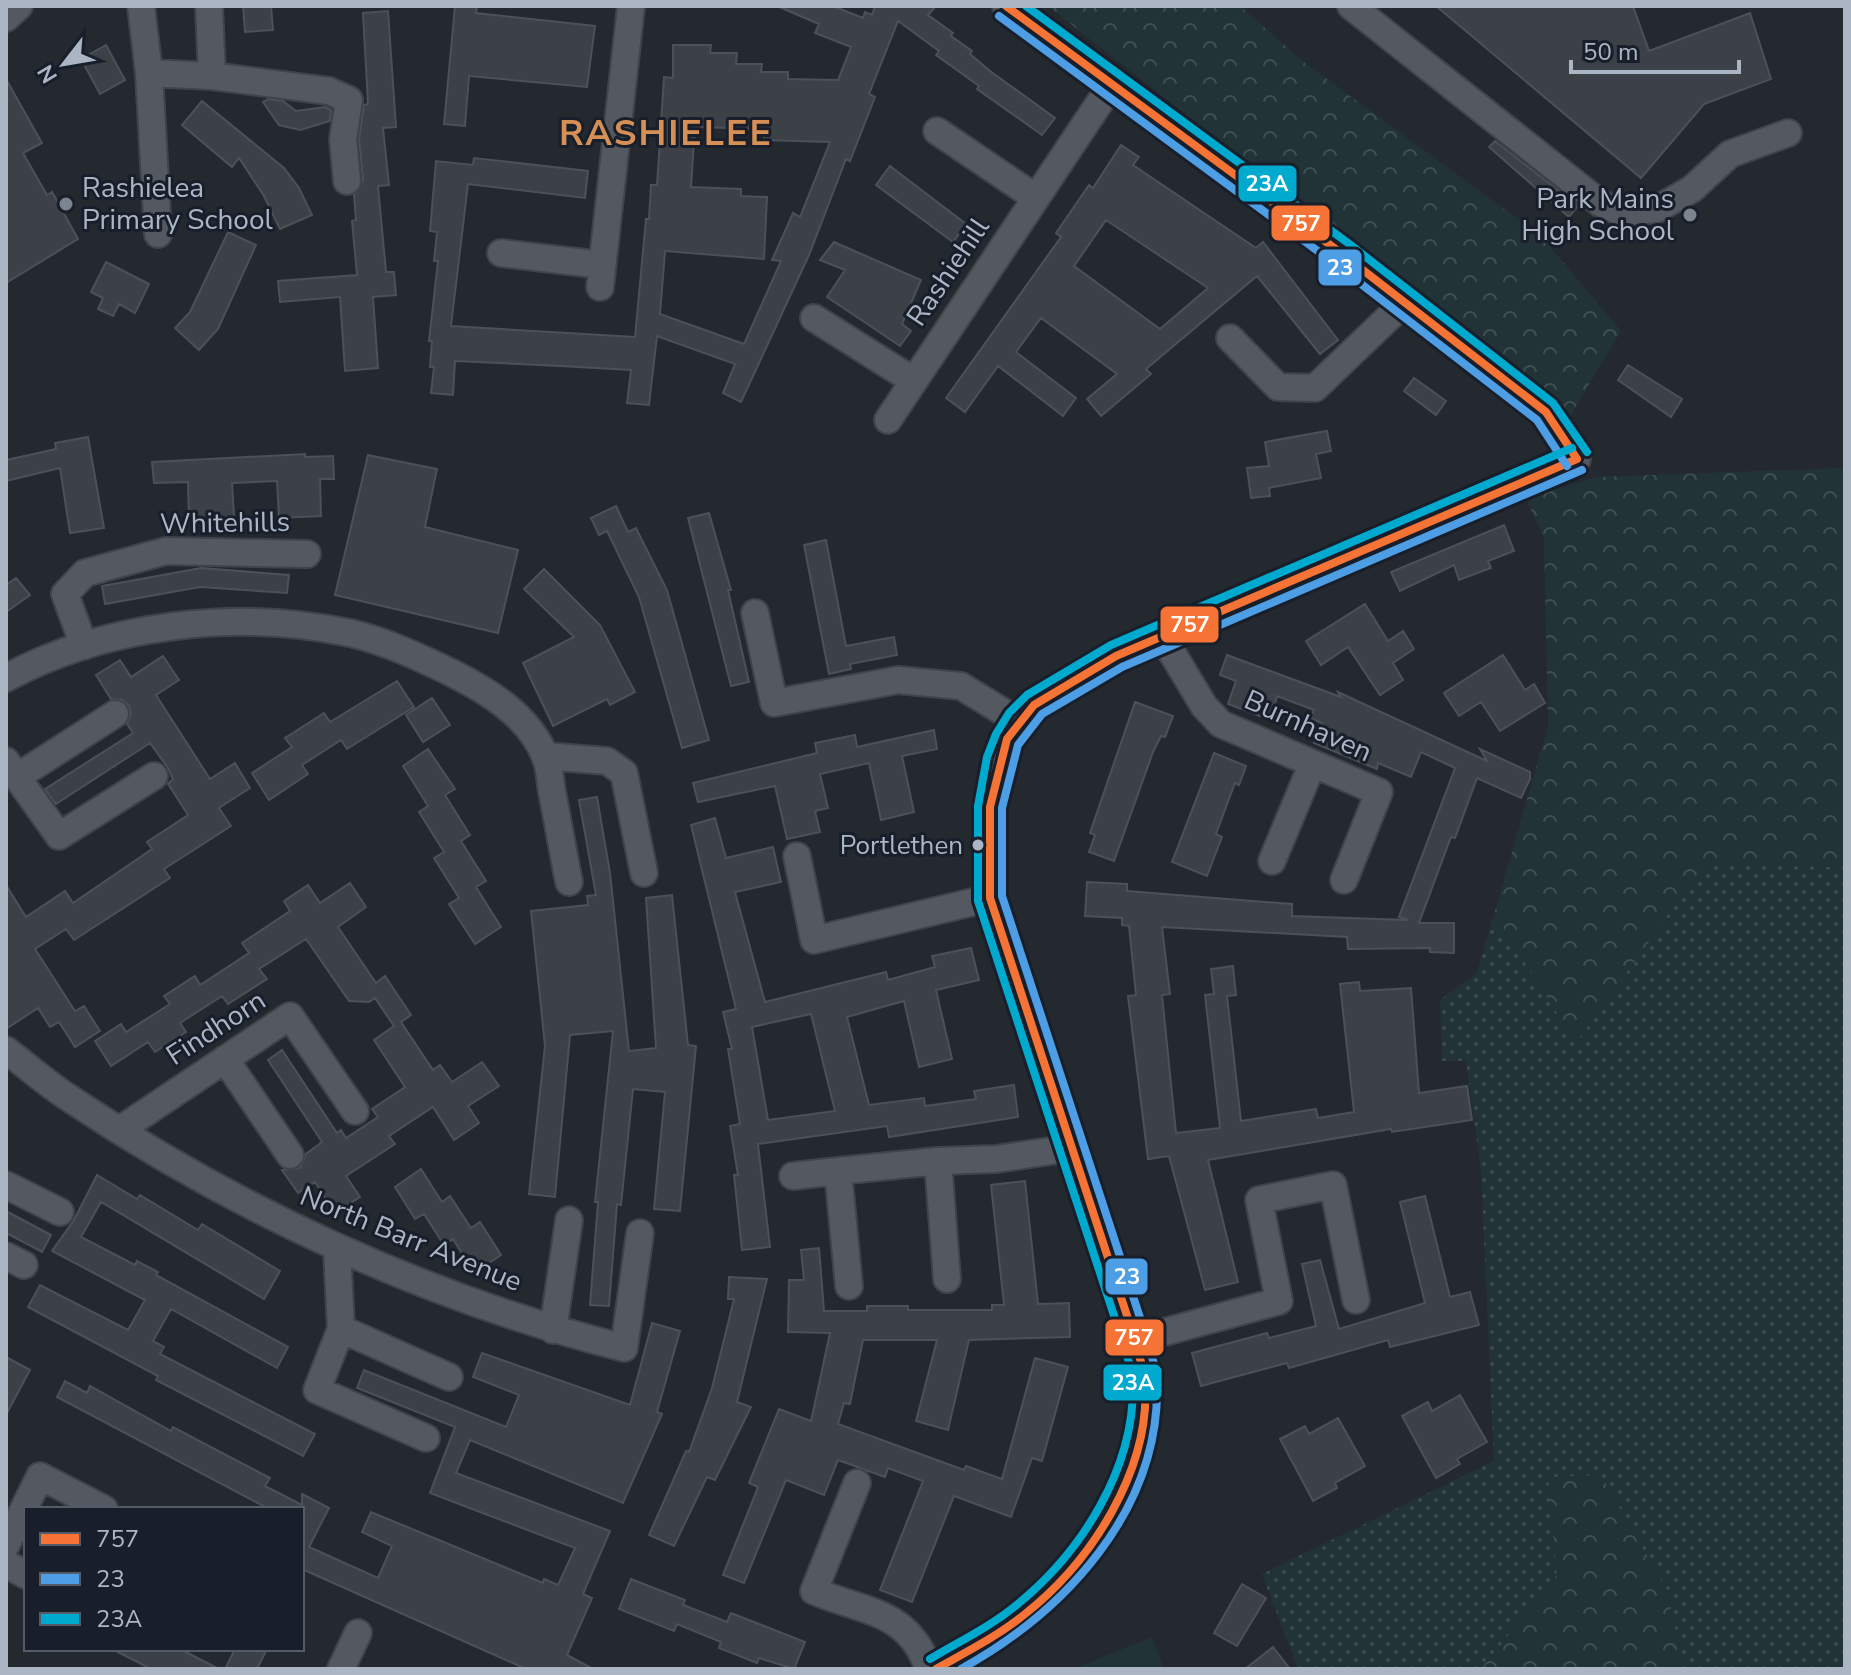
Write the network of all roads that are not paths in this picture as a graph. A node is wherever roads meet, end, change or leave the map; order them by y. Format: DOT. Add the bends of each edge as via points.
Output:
graph roads {
  1 [pos="19,6"];
  2 [pos="141,6"];
  3 [pos="209,6"];
  4 [pos="631,6"];
  5 [pos="1006,6"];
  6 [pos="1351,6"];
  7 [pos="6,18"];
  8 [pos="149,73"];
  9 [pos="212,76"];
  10 [pos="1112,84"];
  11 [pos="937,131"];
  12 [pos="1788,133"];
  13 [pos="347,181"];
  14 [pos="1036,198"];
  15 [pos="158,234"];
  16 [pos="501,253"];
  17 [pos="1405,302"];
  18 [pos="814,318"];
  19 [pos="1230,338"];
  20 [pos="914,381"];
  21 [pos="888,420"];
  22 [pos="307,554"];
  23 [pos="755,613"];
  24 [pos="1162,636"];
  25 [pos="84,646"];
  26 [pos="6,678"];
  27 [pos="115,714"];
  28 [pos="1018,721"];
  29 [pos="545,756"];
  30 [pos="1312,765"];
  31 [pos="12,769"];
  32 [pos="154,776"];
  33 [pos="797,856"];
  34 [pos="1272,861"];
  35 [pos="644,873"];
  36 [pos="1344,880"];
  37 [pos="569,882"];
  38 [pos="990,898"];
  39 [pos="225,1059"];
  40 [pos="10,1062"];
  41 [pos="355,1111"];
  42 [pos="121,1129"];
  43 [pos="1071,1148"];
  44 [pos="290,1155"];
  45 [pos="938,1161"];
  46 [pos="838,1171"];
  47 [pos="793,1176"];
  48 [pos="6,1185"];
  49 [pos="60,1212"];
  50 [pos="569,1220"];
  51 [pos="640,1233"];
  52 [pos="337,1249"];
  53 [pos="947,1279"];
  54 [pos="849,1286"];
  55 [pos="1356,1300"];
  56 [pos="341,1329"];
  57 [pos="553,1330"];
  58 [pos="1135,1340"];
  59 [pos="449,1377"];
  60 [pos="426,1438"];
  61 [pos="857,1483"];
  62 [pos="25,1507"];
  63 [pos="100,1507"];
  64 [pos="24,1508"];
  65 [pos="6,1545"];
  66 [pos="6,1564"];
  67 [pos="24,1574"];
  68 [pos="358,1633"];
  69 [pos="341,1669"];
  70 [pos="929,1669"];
  71 [pos="936,1669"];
  1 -- 7 [label="street"];
  2 -- 8 [label="street"];
  3 -- 9 [label="street"];
  4 -- 16 [label="street" via="601,276"];
  5 -- 10 [label="street"];
  6 -- 12 [label="street" via="1600,203 1621,212 1640,214 1674,201 1730,154"];
  8 -- 9 [label="street"];
  8 -- 15 [label="street"];
  9 -- 13 [label="street" via="329,91 349,100 343,139"];
  10 -- 14 [label="street, Rashiehill"];
  10 -- 17 [label="street"];
  11 -- 14 [label="street"];
  14 -- 20 [label="street, Rashiehill"];
  17 -- 19 [label="street" via="1315,388 1278,387"];
  17 -- 24 [label="street" via="1546,412 1577,459"];
  18 -- 20 [label="street"];
  20 -- 21 [label="street, Rashiehill"];
  22 -- 25 [label="street, Whitehills" via="166,551 85,573 65,594"];
  23 -- 28 [label="street" via="774,703 898,680 961,686"];
  24 -- 28 [label="street" via="1048,695"];
  24 -- 30 [label="street, Burnhaven" via="1204,706 1221,724"];
  25 -- 26 [label="street"];
  25 -- 29 [label="street" via="173,626 279,623 351,633 429,662 502,701"];
  27 -- 31 [label="street"];
  28 -- 38 [label="street" via="999,762 986,843"];
  29 -- 35 [label="street" via="607,761 624,773"];
  29 -- 37 [label="street"];
  30 -- 34 [label="street"];
  30 -- 36 [label="street, Burnhaven" via="1379,792"];
  31 -- 32 [label="street" via="59,836"];
  33 -- 38 [label="street" via="814,940"];
  38 -- 43 [label="street"];
  39 -- 41 [label="street, Findhorn" via="290,1016"];
  39 -- 42 [label="street, Findhorn"];
  39 -- 44 [label="street"];
  40 -- 42 [label="street, North Barr Avenue"];
  42 -- 52 [label="street, North Barr Avenue" via="196,1176"];
  43 -- 45 [label="street"];
  43 -- 58 [label="street"];
  45 -- 46 [label="street"];
  45 -- 53 [label="street"];
  46 -- 47 [label="street"];
  46 -- 54 [label="street"];
  48 -- 49 [label="street"];
  50 -- 57 [label="street"];
  51 -- 57 [label="street, North Barr Avenue" via="624,1348"];
  52 -- 56 [label="street"];
  52 -- 57 [label="street, North Barr Avenue"];
  55 -- 58 [label="street" via="1333,1185 1259,1200 1279,1301"];
  56 -- 59 [label="street"];
  56 -- 60 [label="street" via="317,1390"];
  58 -- 71 [label="street" via="1146,1386 1136,1462 1114,1508 1038,1603"];
  61 -- 70 [label="street" via="814,1591 881,1614 912,1634"];
  62 -- 63 [label="street" via="40,1476"];
  64 -- 65 [label="street"];
  66 -- 67 [label="street"];
  68 -- 69 [label="street"];
}
